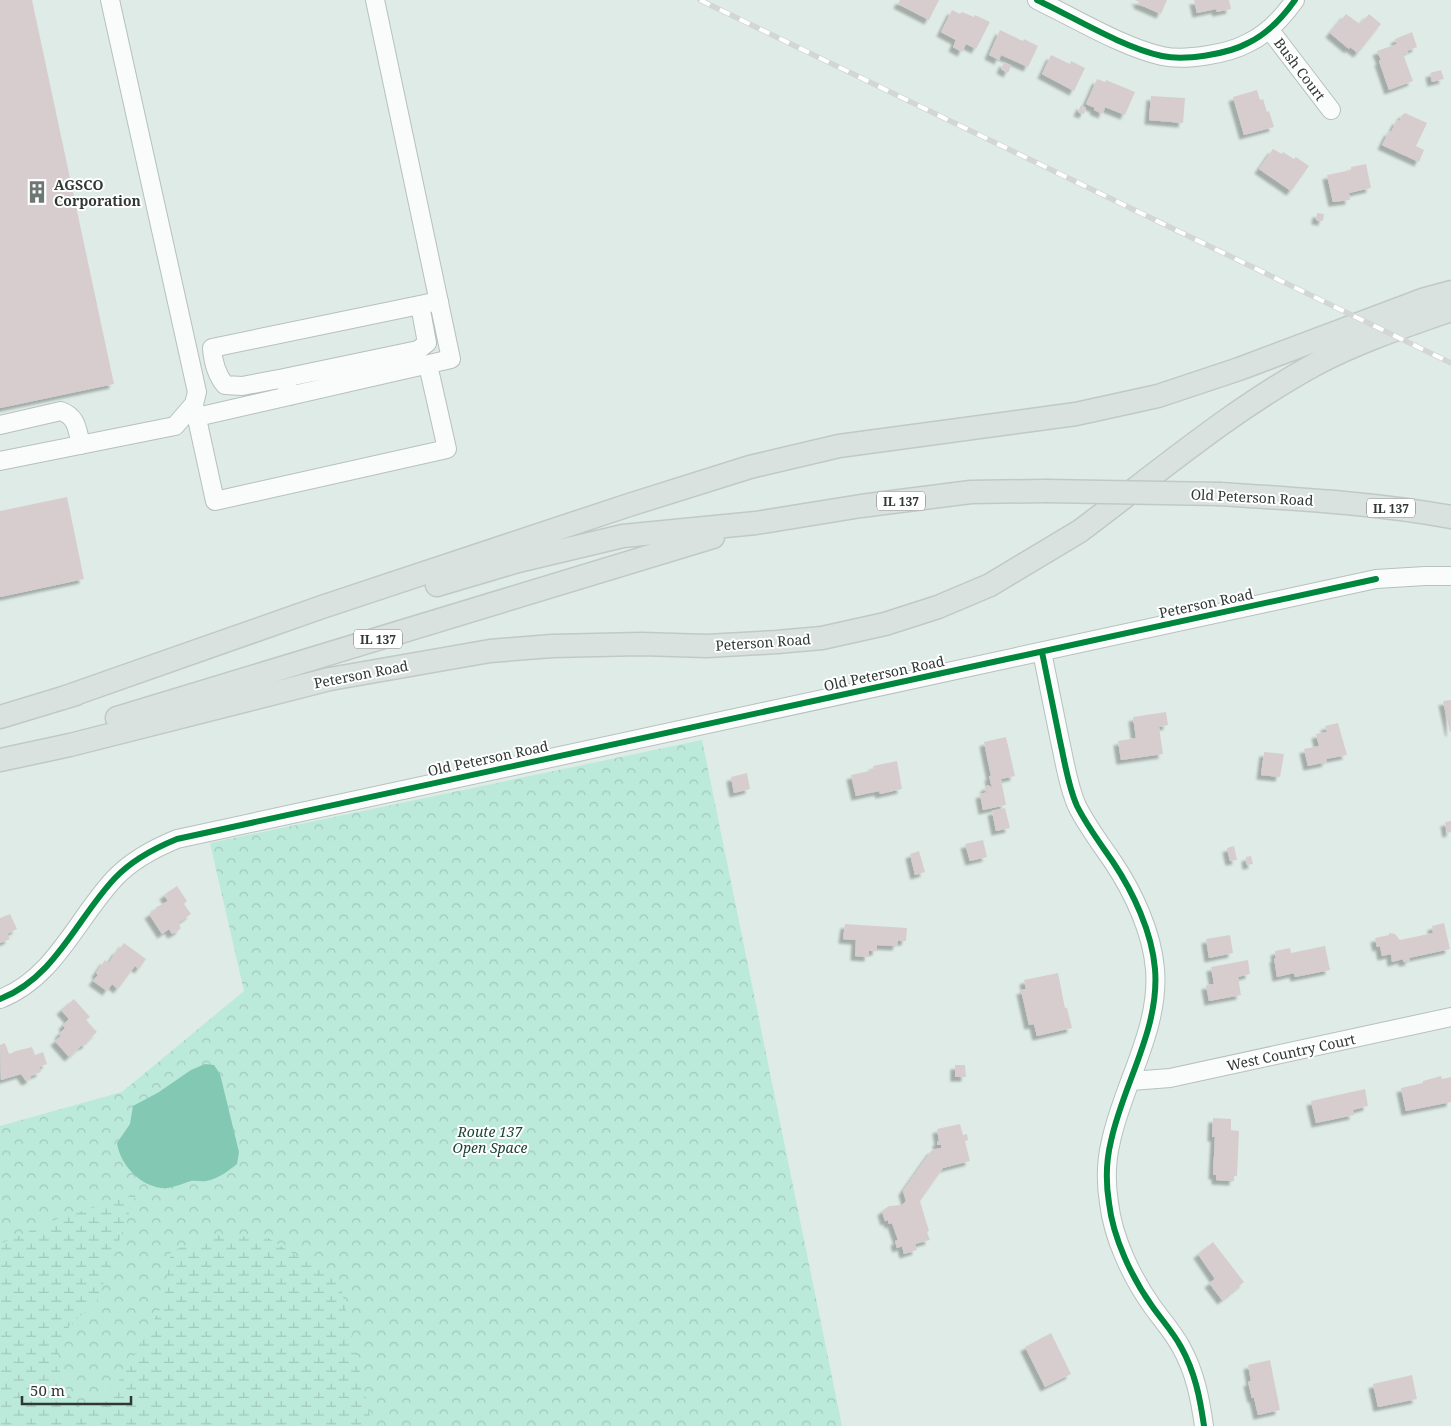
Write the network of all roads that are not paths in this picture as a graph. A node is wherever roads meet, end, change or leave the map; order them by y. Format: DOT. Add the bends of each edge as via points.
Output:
graph roads {
  1 [pos="110,0"];
  2 [pos="375,0"];
  3 [pos="1038,0"];
  4 [pos="1295,0"];
  5 [pos="1269,28"];
  6 [pos="1331,110"];
  7 [pos="1451,292"];
  8 [pos="439,301"];
  9 [pos="420,304"];
  10 [pos="1451,310"];
  11 [pos="428,365"];
  12 [pos="284,378"];
  13 [pos="290,396"];
  14 [pos="195,410"];
  15 [pos="0,425"];
  16 [pos="81,444"];
  17 [pos="0,461"];
  18 [pos="1451,517"];
  19 [pos="756,523"];
  20 [pos="1451,576"];
  21 [pos="1042,652"];
  22 [pos="63,698"];
  23 [pos="0,717"];
  24 [pos="0,755"];
  25 [pos="0,760"];
  26 [pos="0,999"];
  27 [pos="1451,1017"];
  28 [pos="1131,1081"];
  29 [pos="1204,1426"];
  1 -- 14 [label="street" via="197,392"];
  2 -- 8 [label="street"];
  3 -- 5 [label="street" via="1132,46 1164,56 1194,57 1229,50 1248,43"];
  4 -- 5 [label="street"];
  5 -- 6 [label="street, Bush Court"];
  7 -- 22 [label="main road" via="1158,396 1076,414 839,446 750,467 322,607"];
  8 -- 9 [label="street"];
  8 -- 11 [label="street" via="451,359"];
  9 -- 12 [label="street" via="427,343 418,350"];
  9 -- 12 [label="street" via="212,348 218,376 225,385 242,386"];
  10 -- 25 [label="main road, Peterson Road" via="1388,332 1316,364 1267,392 1047,552 990,585 894,621 822,638 777,642 707,646 552,646 490,651 330,679"];
  11 -- 13 [label="street"];
  11 -- 14 [label="street" via="447,449 215,501"];
  12 -- 13 [label="street"];
  13 -- 14 [label="street"];
  14 -- 16 [label="street" via="175,426"];
  15 -- 16 [label="street" via="61,411 70,414"];
  16 -- 17 [label="street"];
  18 -- 19 [label="main road, Old Peterson Road / IL 137, bridge" via="1330,502 1220,494 1046,491 971,492"];
  19 -- 22 [label="main road, IL 137" via="623,536 518,561"];
  19 -- 24 [label="main road, Peterson Road / IL 137"];
  20 -- 21 [label="street, Peterson Road" via="1376,579"];
  21 -- 26 [label="street, Old Peterson Road" via="177,840 156,848 116,877 58,954 27,986"];
  21 -- 28 [label="street" via="1076,804 1134,898 1148,934 1155,969 1154,1000"];
  22 -- 23 [label="main road, IL 137"];
  27 -- 28 [label="street, West Country Court" via="1170,1078"];
  28 -- 29 [label="street" via="1110,1142 1107,1170 1110,1212 1126,1261 1191,1367"];
}
